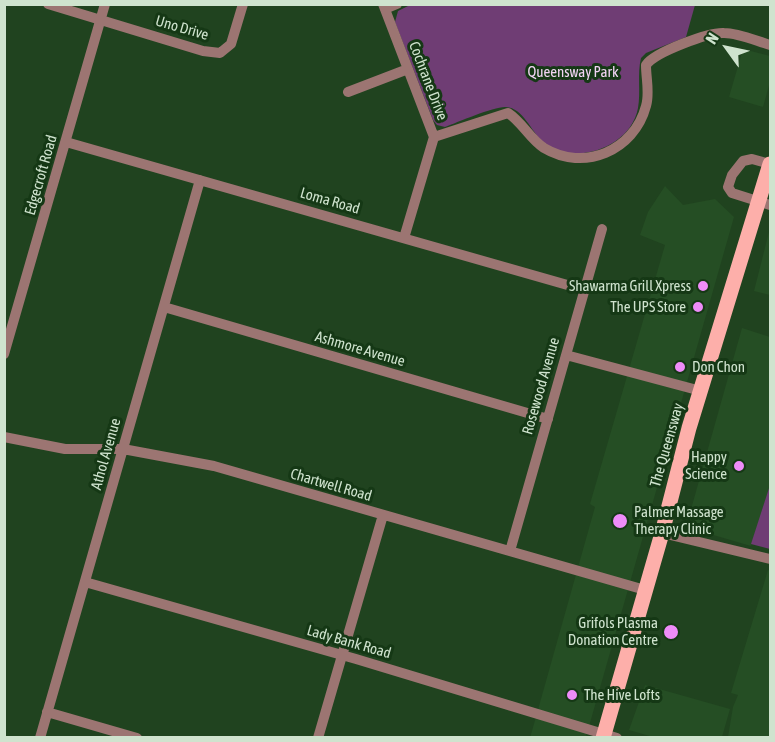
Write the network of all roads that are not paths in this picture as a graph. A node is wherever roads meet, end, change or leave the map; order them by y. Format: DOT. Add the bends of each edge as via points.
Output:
graph roads {
  1 [pos="48,4"];
  2 [pos="105,4"];
  3 [pos="243,4"];
  4 [pos="397,4"];
  5 [pos="384,7"];
  6 [pos="101,20"];
  7 [pos="771,45"];
  8 [pos="408,69"];
  9 [pos="348,92"];
  10 [pos="434,137"];
  11 [pos="66,142"];
  12 [pos="770,164"];
  13 [pos="200,180"];
  14 [pos="765,203"];
  15 [pos="602,230"];
  16 [pos="404,238"];
  17 [pos="585,290"];
  18 [pos="164,307"];
  19 [pos="4,354"];
  20 [pos="566,355"];
  21 [pos="702,391"];
  22 [pos="548,419"];
  23 [pos="4,437"];
  24 [pos="123,449"];
  25 [pos="383,515"];
  26 [pos="662,533"];
  27 [pos="510,551"];
  28 [pos="771,559"];
  29 [pos="85,582"];
  30 [pos="645,590"];
  31 [pos="342,655"];
  32 [pos="47,712"];
  33 [pos="608,737"];
  34 [pos="40,738"];
  35 [pos="138,738"];
  36 [pos="318,738"];
  1 -- 6 [label="street, Uno Drive"];
  2 -- 6 [label="street, Edgecroft Road"];
  3 -- 6 [label="street, Uno Drive" via="231,44 220,53"];
  4 -- 5 [label="street"];
  5 -- 8 [label="street, Cochrane Drive"];
  6 -- 11 [label="street, Edgecroft Road"];
  7 -- 10 [label="street" via="725,33 657,56 646,65 647,104 638,125 622,143 593,158 572,159 544,148 508,113"];
  8 -- 9 [label="street"];
  8 -- 10 [label="street, Cochrane Drive"];
  10 -- 16 [label="street, Cochrane Drive"];
  11 -- 13 [label="street, Loma Road"];
  11 -- 19 [label="street, Edgecroft Road"];
  12 -- 14 [label="main road, The Queensway"];
  12 -- 14 [label="street" via="743,161 728,188"];
  13 -- 16 [label="street, Loma Road"];
  13 -- 18 [label="street, Athol Avenue"];
  14 -- 21 [label="main road, The Queensway"];
  15 -- 17 [label="street, Rosewood Avenue"];
  16 -- 17 [label="street, Loma Road"];
  17 -- 20 [label="street, Rosewood Avenue"];
  18 -- 22 [label="street, Ashmore Avenue"];
  18 -- 24 [label="street, Athol Avenue"];
  20 -- 21 [label="street"];
  20 -- 22 [label="street, Rosewood Avenue"];
  21 -- 26 [label="main road, The Queensway"];
  22 -- 27 [label="street, Rosewood Avenue"];
  23 -- 24 [label="street, Chartwell Road" via="65,449"];
  24 -- 25 [label="street, Chartwell Road" via="214,466"];
  24 -- 29 [label="street, Athol Avenue"];
  25 -- 27 [label="street, Chartwell Road"];
  25 -- 31 [label="street"];
  26 -- 28 [label="street"];
  26 -- 30 [label="main road, The Queensway"];
  27 -- 30 [label="street, Chartwell Road"];
  29 -- 31 [label="street, Lady Bank Road"];
  29 -- 32 [label="street, Athol Avenue"];
  30 -- 33 [label="main road, The Queensway"];
  31 -- 33 [label="street, Lady Bank Road"];
  31 -- 36 [label="street"];
  32 -- 34 [label="street, Athol Avenue"];
  32 -- 35 [label="street"];
}
